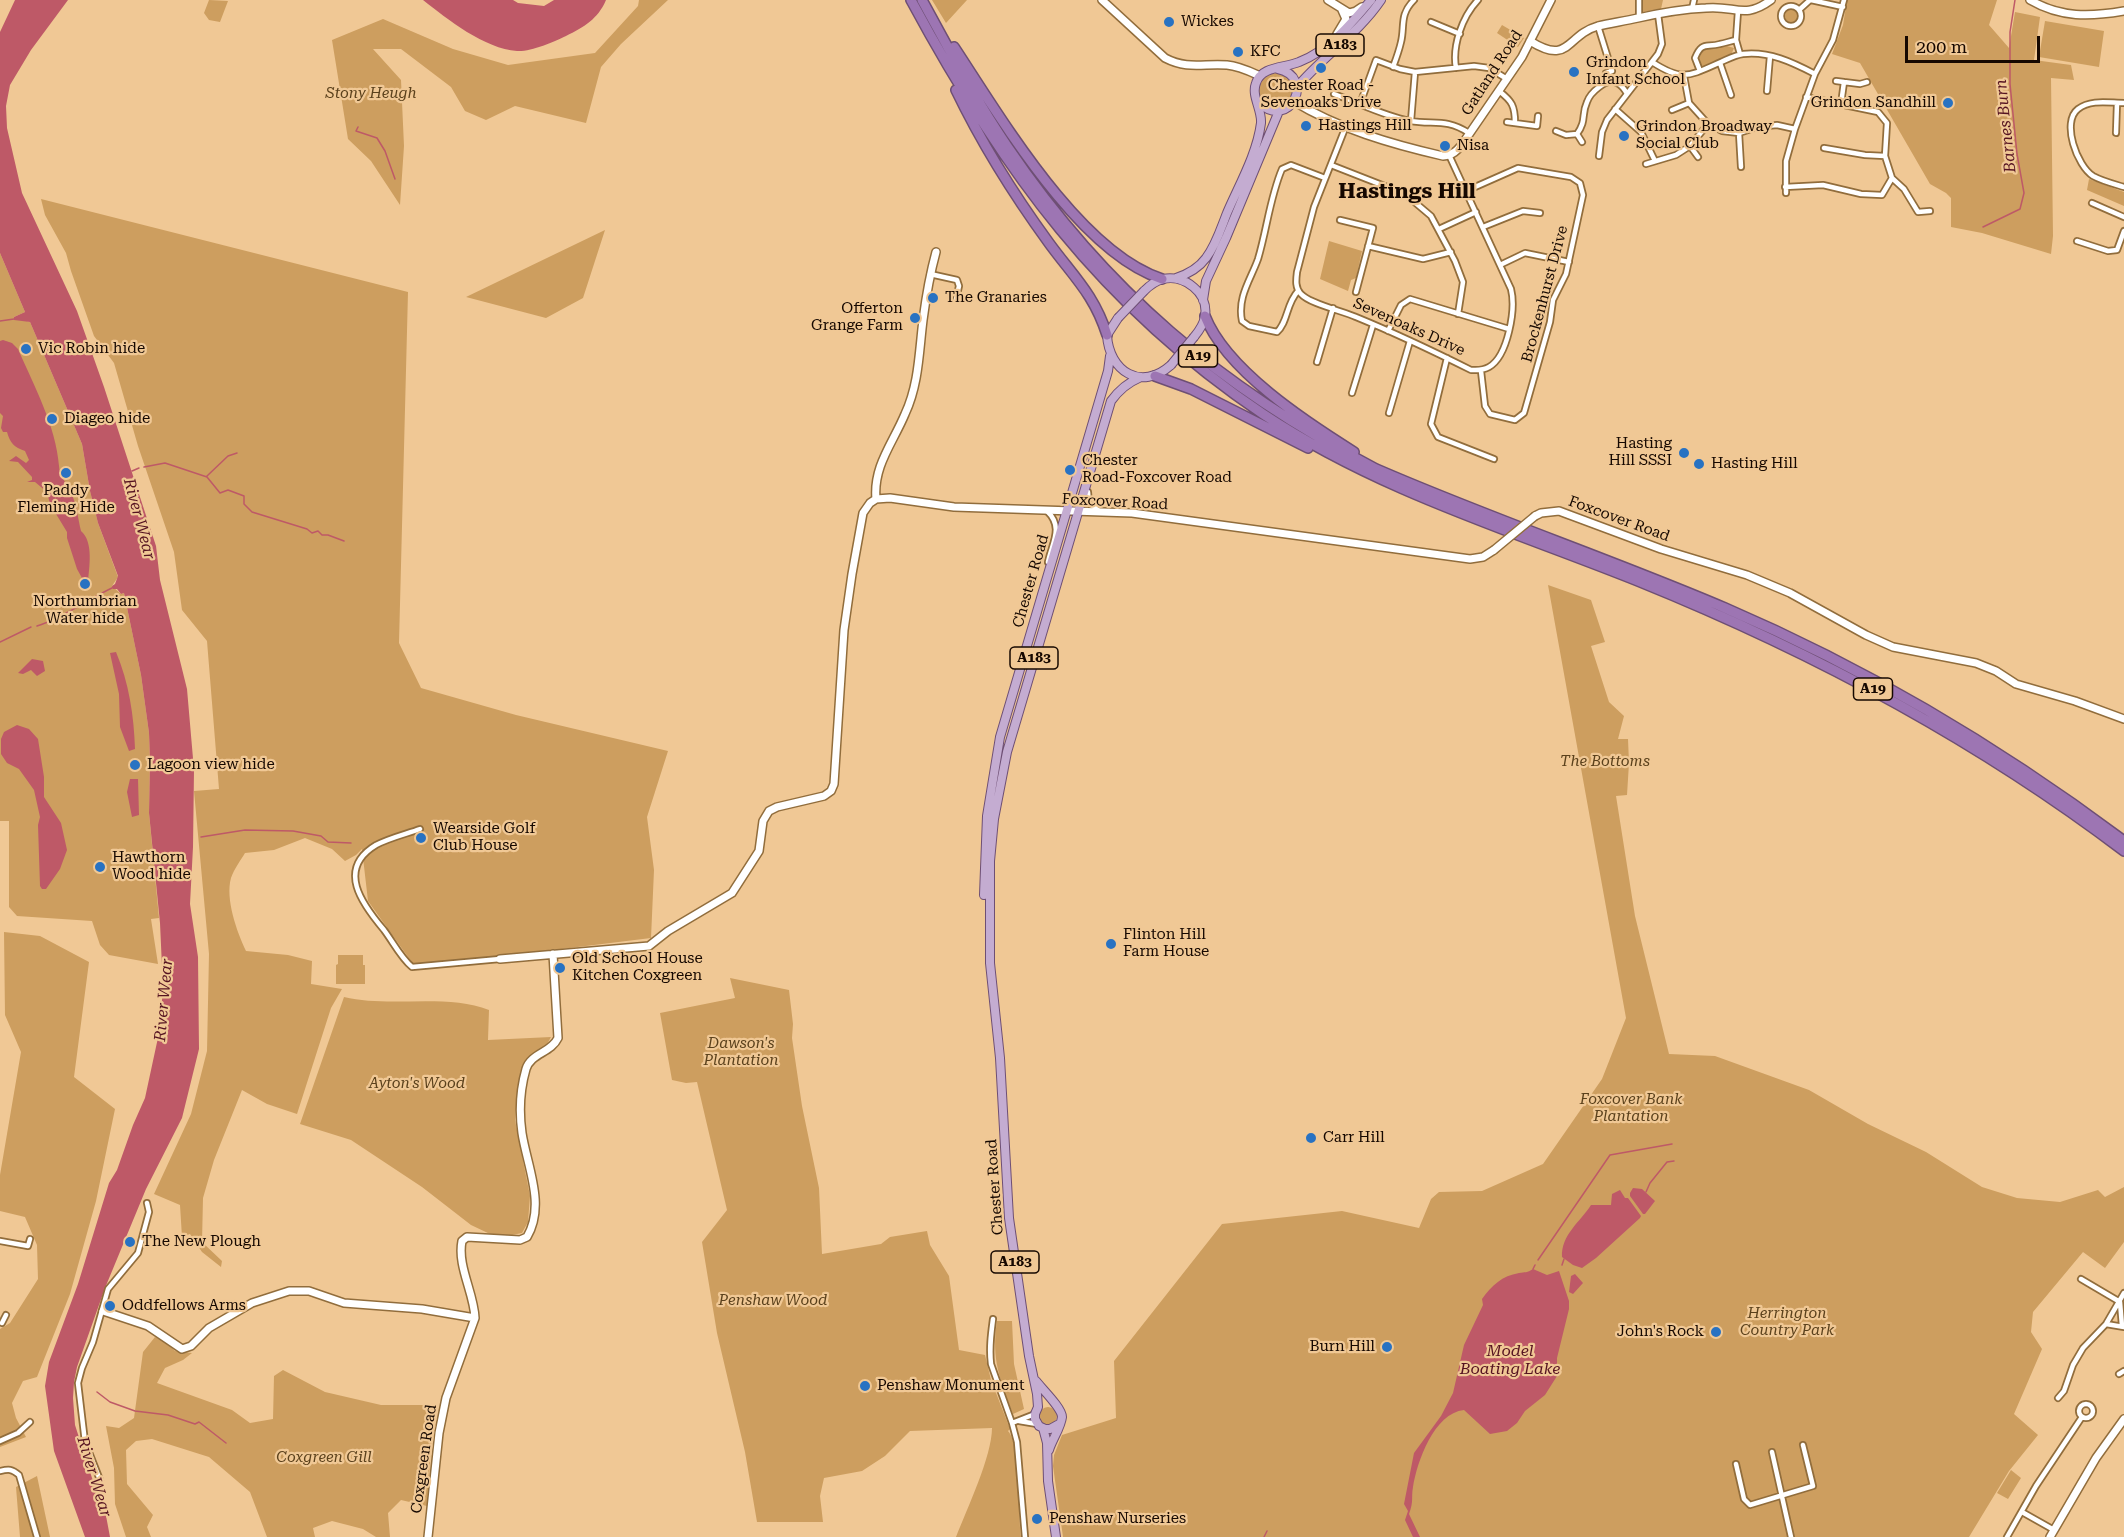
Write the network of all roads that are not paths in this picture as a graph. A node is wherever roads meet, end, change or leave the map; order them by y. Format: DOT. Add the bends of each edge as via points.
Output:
graph roads {
  1 [pos="911,0"];
  2 [pos="923,0"];
  3 [pos="1102,0"];
  4 [pos="1328,0"];
  5 [pos="1371,0"];
  6 [pos="1381,0"];
  7 [pos="1414,0"];
  8 [pos="1478,0"];
  9 [pos="1551,0"];
  10 [pos="1639,0"];
  11 [pos="1694,0"];
  12 [pos="1771,0"];
  13 [pos="1811,0"];
  14 [pos="1844,0"];
  15 [pos="2030,0"];
  16 [pos="1843,7"];
  17 [pos="1692,9"];
  18 [pos="1342,10"];
  19 [pos="1799,10"];
  20 [pos="1738,11"];
  21 [pos="2124,11"];
  22 [pos="1658,14"];
  23 [pos="1639,18"];
  24 [pos="1431,22"];
  25 [pos="1598,26"];
  26 [pos="926,28"];
  27 [pos="1460,34"];
  28 [pos="1736,40"];
  29 [pos="1530,41"];
  30 [pos="1328,44"];
  31 [pos="1740,54"];
  32 [pos="1770,56"];
  33 [pos="1652,62"];
  34 [pos="1720,63"];
  35 [pos="1393,67"];
  36 [pos="1456,68"];
  37 [pos="1276,69"];
  38 [pos="1700,71"];
  39 [pos="1415,72"];
  40 [pos="1606,73"];
  41 [pos="1815,74"];
  42 [pos="1260,76"];
  43 [pos="1684,76"];
  44 [pos="1507,79"];
  45 [pos="1836,81"];
  46 [pos="1844,82"];
  47 [pos="1867,82"];
  48 [pos="1297,87"];
  49 [pos="1499,91"];
  50 [pos="1767,91"];
  51 [pos="1628,93"];
  52 [pos="1334,94"];
  53 [pos="1731,95"];
  54 [pos="1806,97"];
  55 [pos="1293,101"];
  56 [pos="2124,102"];
  57 [pos="1259,103"];
  58 [pos="1689,103"];
  59 [pos="2117,103"];
  60 [pos="1360,104"];
  61 [pos="1841,104"];
  62 [pos="1615,109"];
  63 [pos="1672,110"];
  64 [pos="1279,111"];
  65 [pos="1539,116"];
  66 [pos="1411,121"];
  67 [pos="1507,122"];
  68 [pos="1515,123"];
  69 [pos="1708,124"];
  70 [pos="1346,126"];
  71 [pos="1795,129"];
  72 [pos="1556,131"];
  73 [pos="1469,133"];
  74 [pos="1739,133"];
  75 [pos="2116,133"];
  76 [pos="1577,134"];
  77 [pos="1582,141"];
  78 [pos="1690,146"];
  79 [pos="1824,148"];
  80 [pos="1449,155"];
  81 [pos="1599,156"];
  82 [pos="1886,156"];
  83 [pos="1698,157"];
  84 [pos="1655,161"];
  85 [pos="1646,164"];
  86 [pos="1331,165"];
  87 [pos="1740,167"];
  88 [pos="1325,178"];
  89 [pos="1892,178"];
  90 [pos="1785,187"];
  91 [pos="2124,188"];
  92 [pos="1466,191"];
  93 [pos="1786,193"];
  94 [pos="2092,203"];
  95 [pos="1476,212"];
  96 [pos="1930,212"];
  97 [pos="1540,213"];
  98 [pos="2124,217"];
  99 [pos="1340,220"];
  100 [pos="1483,227"];
  101 [pos="1439,230"];
  102 [pos="2124,231"];
  103 [pos="2077,242"];
  104 [pos="1368,246"];
  105 [pos="936,252"];
  106 [pos="1451,252"];
  107 [pos="1569,262"];
  108 [pos="1500,265"];
  109 [pos="930,274"];
  110 [pos="1176,278"];
  111 [pos="1161,279"];
  112 [pos="1298,291"];
  113 [pos="1356,292"];
  114 [pos="956,299"];
  115 [pos="1203,300"];
  116 [pos="1333,308"];
  117 [pos="1458,314"];
  118 [pos="1205,316"];
  119 [pos="1373,325"];
  120 [pos="1509,329"];
  121 [pos="1388,331"];
  122 [pos="1107,335"];
  123 [pos="1410,341"];
  124 [pos="1110,356"];
  125 [pos="1447,358"];
  126 [pos="1317,362"];
  127 [pos="1481,371"];
  128 [pos="1155,376"];
  129 [pos="1139,378"];
  130 [pos="1352,393"];
  131 [pos="1389,413"];
  132 [pos="1494,459"];
  133 [pos="1094,460"];
  134 [pos="1384,482"];
  135 [pos="1420,489"];
  136 [pos="876,499"];
  137 [pos="1047,511"];
  138 [pos="1066,511"];
  139 [pos="1079,512"];
  140 [pos="1100,512"];
  141 [pos="1046,579"];
  142 [pos="2124,719"];
  143 [pos="420,829"];
  144 [pos="2124,841"];
  145 [pos="2124,851"];
  146 [pos="554,954"];
  147 [pos="500,959"];
  148 [pos="990,959"];
  149 [pos="147,1203"];
  150 [pos="30,1239"];
  151 [pos="0,1242"];
  152 [pos="28,1246"];
  153 [pos="30,1252"];
  154 [pos="2081,1279"];
  155 [pos="2124,1293"];
  156 [pos="2120,1302"];
  157 [pos="103,1311"];
  158 [pos="475,1318"];
  159 [pos="993,1319"];
  160 [pos="2106,1324"];
  161 [pos="2123,1327"];
  162 [pos="1035,1380"];
  163 [pos="2058,1398"];
  164 [pos="1055,1404"];
  165 [pos="1036,1410"];
  166 [pos="2082,1417"];
  167 [pos="2124,1419"];
  168 [pos="1019,1421"];
  169 [pos="30,1422"];
  170 [pos="1012,1423"];
  171 [pos="1059,1424"];
  172 [pos="1040,1426"];
  173 [pos="0,1441"];
  174 [pos="1803,1445"];
  175 [pos="1772,1452"];
  176 [pos="1048,1454"];
  177 [pos="1736,1464"];
  178 [pos="0,1471"];
  179 [pos="100,1480"];
  180 [pos="1781,1495"];
  181 [pos="2022,1512"];
  182 [pos="2052,1533"];
  183 [pos="37,1537"];
  184 [pos="428,1537"];
  185 [pos="1025,1537"];
  186 [pos="1056,1537"];
  187 [pos="1791,1537"];
  188 [pos="2007,1537"];
  1 -- 26 [label="highway, A19"];
  2 -- 111 [label="highway" via="1038,172 1083,224 1114,252 1139,270"];
  2 -- 135 [label="highway, A19" via="1005,144 1058,216 1113,279 1202,359 1269,408 1333,447"];
  3 -- 42 [label="street" via="1175,63 1240,67"];
  4 -- 18 [label="street"];
  5 -- 18 [label="street" via="1352,13"];
  5 -- 30 [label="main road, A183"];
  6 -- 48 [label="main road, A183"];
  7 -- 35 [label="street" via="1401,22 1401,41"];
  8 -- 27 [label="street"];
  9 -- 29 [label="street, Gatland Road"];
  10 -- 23 [label="street"];
  11 -- 17 [label="street"];
  12 -- 20 [label="street" via="1758,9"];
  13 -- 16 [label="street"];
  13 -- 19 [label="street"];
  14 -- 16 [label="street"];
  15 -- 21 [label="street" via="2071,15"];
  16 -- 41 [label="street" via="1833,40"];
  17 -- 20 [label="street"];
  17 -- 22 [label="street"];
  18 -- 30 [label="street" via="1345,23"];
  19 -- 19 [label="street" via="1792,6 1784,8 1781,15 1791,26 1799,23"];
  20 -- 28 [label="street"];
  22 -- 23 [label="street"];
  22 -- 33 [label="street" via="1662,44"];
  23 -- 25 [label="street"];
  24 -- 27 [label="street"];
  25 -- 29 [label="street" via="1562,50 1549,51"];
  25 -- 40 [label="street" via="1612,71"];
  26 -- 122 [label="highway" via="973,124 1050,243 1091,296"];
  26 -- 134 [label="highway, A19" via="975,112 1030,193 1125,302 1196,365 1264,414"];
  27 -- 36 [label="street" via="1454,57"];
  28 -- 31 [label="street"];
  28 -- 38 [label="street" via="1700,48 1695,58"];
  29 -- 44 [label="street, Gatland Road"];
  30 -- 37 [label="main road, A183" via="1299,62"];
  31 -- 32 [label="street"];
  31 -- 34 [label="street"];
  32 -- 41 [label="street"];
  32 -- 50 [label="street"];
  33 -- 43 [label="street"];
  33 -- 51 [label="street"];
  34 -- 38 [label="street"];
  34 -- 53 [label="street"];
  35 -- 39 [label="street"];
  35 -- 60 [label="street" via="1376,60"];
  36 -- 39 [label="street"];
  36 -- 44 [label="street" via="1489,68"];
  37 -- 42 [label="main road, A183"];
  37 -- 48 [label="main road" via="1292,76"];
  38 -- 43 [label="street"];
  39 -- 66 [label="street"];
  41 -- 54 [label="street"];
  42 -- 57 [label="main road" via="1255,86"];
  43 -- 58 [label="street"];
  44 -- 49 [label="street, Gatland Road"];
  45 -- 46 [label="street"];
  46 -- 47 [label="street"];
  46 -- 61 [label="street"];
  48 -- 55 [label="main road, A183"];
  49 -- 68 [label="street" via="1515,108"];
  49 -- 73 [label="street, Gatland Road"];
  51 -- 62 [label="street"];
  51 -- 76 [label="street" via="1613,81 1592,92 1586,103 1584,124"];
  52 -- 60 [label="street"];
  54 -- 61 [label="street"];
  54 -- 71 [label="street"];
  55 -- 64 [label="main road"];
  55 -- 70 [label="street"];
  56 -- 59 [label="street"];
  57 -- 64 [label="main road"];
  57 -- 110 [label="main road" via="1261,122 1256,141 1210,252 1200,266"];
  58 -- 63 [label="street"];
  58 -- 69 [label="street"];
  59 -- 75 [label="street"];
  59 -- 91 [label="street" via="2094,102 2076,110 2071,118 2071,133 2080,164 2092,176"];
  60 -- 66 [label="street"];
  61 -- 82 [label="street" via="1878,112 1887,123"];
  62 -- 81 [label="street" via="1602,132"];
  62 -- 84 [label="street" via="1641,132"];
  64 -- 115 [label="main road" via="1206,280"];
  65 -- 68 [label="street" via="1537,126"];
  66 -- 73 [label="street" via="1451,124"];
  67 -- 68 [label="street"];
  69 -- 74 [label="street"];
  69 -- 78 [label="street"];
  70 -- 80 [label="street" via="1384,142"];
  70 -- 86 [label="street"];
  71 -- 74 [label="street" via="1777,125"];
  71 -- 90 [label="street" via="1786,161"];
  72 -- 76 [label="street"];
  73 -- 80 [label="street, Gatland Road"];
  74 -- 87 [label="street"];
  76 -- 77 [label="street"];
  78 -- 83 [label="street"];
  78 -- 84 [label="street"];
  79 -- 82 [label="street"];
  80 -- 92 [label="street"];
  82 -- 89 [label="street"];
  84 -- 85 [label="street"];
  86 -- 88 [label="street"];
  86 -- 101 [label="street" via="1406,194 1431,216"];
  88 -- 112 [label="street" via="1297,272"];
  88 -- 112 [label="street" via="1291,165 1282,169 1257,260 1245,286 1242,321 1277,332"];
  89 -- 90 [label="street" via="1882,195 1823,185"];
  89 -- 96 [label="street" via="1918,212"];
  90 -- 93 [label="street"];
  92 -- 95 [label="street"];
  92 -- 107 [label="street, Brockenhurst Drive" via="1518,168 1571,177 1580,183 1583,195"];
  94 -- 98 [label="street"];
  95 -- 100 [label="street"];
  95 -- 101 [label="street"];
  97 -- 100 [label="street" via="1523,211"];
  99 -- 104 [label="street" via="1372,228"];
  100 -- 108 [label="street"];
  101 -- 106 [label="street"];
  102 -- 103 [label="street" via="2116,250"];
  104 -- 106 [label="street" via="1423,259"];
  104 -- 113 [label="street"];
  105 -- 109 [label="street"];
  106 -- 117 [label="street" via="1463,282"];
  107 -- 108 [label="street" via="1525,254"];
  107 -- 127 [label="street, Brockenhurst Drive" via="1553,300 1524,413 1515,420 1490,414 1485,406"];
  108 -- 120 [label="street" via="1513,298"];
  109 -- 114 [label="street" via="957,280"];
  109 -- 136 [label="street" via="915,388 881,462"];
  110 -- 111 [label="main road"];
  110 -- 115 [label="main road" via="1194,286"];
  111 -- 122 [label="main road, bridge" via="1143,291"];
  112 -- 116 [label="street, Sevenoaks Drive" via="1313,302"];
  115 -- 118 [label="main road"];
  116 -- 119 [label="street, Sevenoaks Drive"];
  116 -- 126 [label="street"];
  117 -- 120 [label="street"];
  117 -- 121 [label="street" via="1410,299 1401,305"];
  118 -- 128 [label="main road, bridge" via="1171,365"];
  118 -- 135 [label="highway, A19" via="1220,345 1294,412"];
  119 -- 121 [label="street, Sevenoaks Drive"];
  119 -- 130 [label="street"];
  120 -- 127 [label="street" via="1498,358"];
  121 -- 123 [label="street, Sevenoaks Drive"];
  122 -- 124 [label="main road"];
  123 -- 125 [label="street, Sevenoaks Drive"];
  123 -- 131 [label="street"];
  124 -- 129 [label="main road"];
  124 -- 138 [label="main road, Chester Road / A183"];
  125 -- 127 [label="street, Sevenoaks Drive"];
  125 -- 132 [label="street" via="1431,423 1433,431 1438,437"];
  128 -- 129 [label="main road"];
  128 -- 134 [label="highway" via="1191,389 1352,470"];
  129 -- 133 [label="main road, Chester Road / A183" via="1118,391 1111,401"];
  133 -- 139 [label="main road, Chester Road / A183"];
  133 -- 140 [label="street" via="1087,500"];
  134 -- 145 [label="highway, A19" via="1728,619 1830,667 2001,765"];
  135 -- 144 [label="highway, A19" via="1725,608 1836,661 1969,735"];
  136 -- 137 [label="street, Foxcover Road"];
  136 -- 146 [label="street" via="863,513 852,574 831,791 769,811 763,821 759,851 732,893 653,943"];
  137 -- 138 [label="street, Foxcover Road"];
  137 -- 141 [label="street" via="1057,526"];
  138 -- 139 [label="street, Foxcover Road"];
  138 -- 141 [label="main road, Chester Road / A183"];
  139 -- 140 [label="street, Foxcover Road"];
  139 -- 148 [label="main road, Chester Road / A183" via="1001,776 990,861"];
  140 -- 142 [label="street, Foxcover Road, bridge" via="1143,514 1470,559 1494,550 1534,516 1559,511 1670,552 1747,575 1893,647 1976,663 2016,684"];
  141 -- 148 [label="main road, Chester Road / A183" via="993,770 984,861"];
  143 -- 147 [label="street" via="379,844 365,854 355,871 359,894 412,967"];
  146 -- 147 [label="street"];
  146 -- 158 [label="street" via="558,1038 527,1066 520,1102 522,1136 534,1183 532,1224 527,1237 520,1240 467,1237 462,1241"];
  148 -- 162 [label="main road, Chester Road / A183" via="1009,1218"];
  149 -- 157 [label="street" via="149,1212 138,1253 108,1288"];
  150 -- 152 [label="street"];
  151 -- 152 [label="street"];
  152 -- 153 [label="street"];
  154 -- 156 [label="street"];
  155 -- 156 [label="street"];
  156 -- 160 [label="street"];
  156 -- 161 [label="street"];
  157 -- 158 [label="street" via="148,1326 182,1349 191,1346 209,1328 252,1304 289,1291 309,1291 344,1303"];
  157 -- 179 [label="street" via="78,1383 85,1442"];
  158 -- 184 [label="street, Coxgreen Road" via="446,1398"];
  159 -- 170 [label="street" via="991,1364"];
  160 -- 161 [label="street"];
  160 -- 163 [label="street" via="2083,1348"];
  162 -- 164 [label="main road, Chester Road / A183"];
  162 -- 165 [label="main road, A183"];
  164 -- 165 [label="main road" via="1044,1403"];
  164 -- 171 [label="main road" via="1062,1414"];
  165 -- 168 [label="street"];
  165 -- 172 [label="main road"];
  166 -- 181 [label="street"];
  167 -- 182 [label="street"];
  168 -- 170 [label="street"];
  168 -- 172 [label="street"];
  169 -- 173 [label="street"];
  170 -- 185 [label="street" via="1019,1456"];
  171 -- 172 [label="main road" via="1050,1429"];
  171 -- 176 [label="main road"];
  172 -- 176 [label="main road"];
  174 -- 180 [label="street" via="1813,1486"];
  175 -- 180 [label="street"];
  176 -- 186 [label="main road"];
  177 -- 180 [label="street" via="1746,1503"];
  178 -- 183 [label="street" via="14,1470 19,1475"];
  180 -- 187 [label="street"];
  181 -- 182 [label="street"];
  181 -- 188 [label="street"];
}
